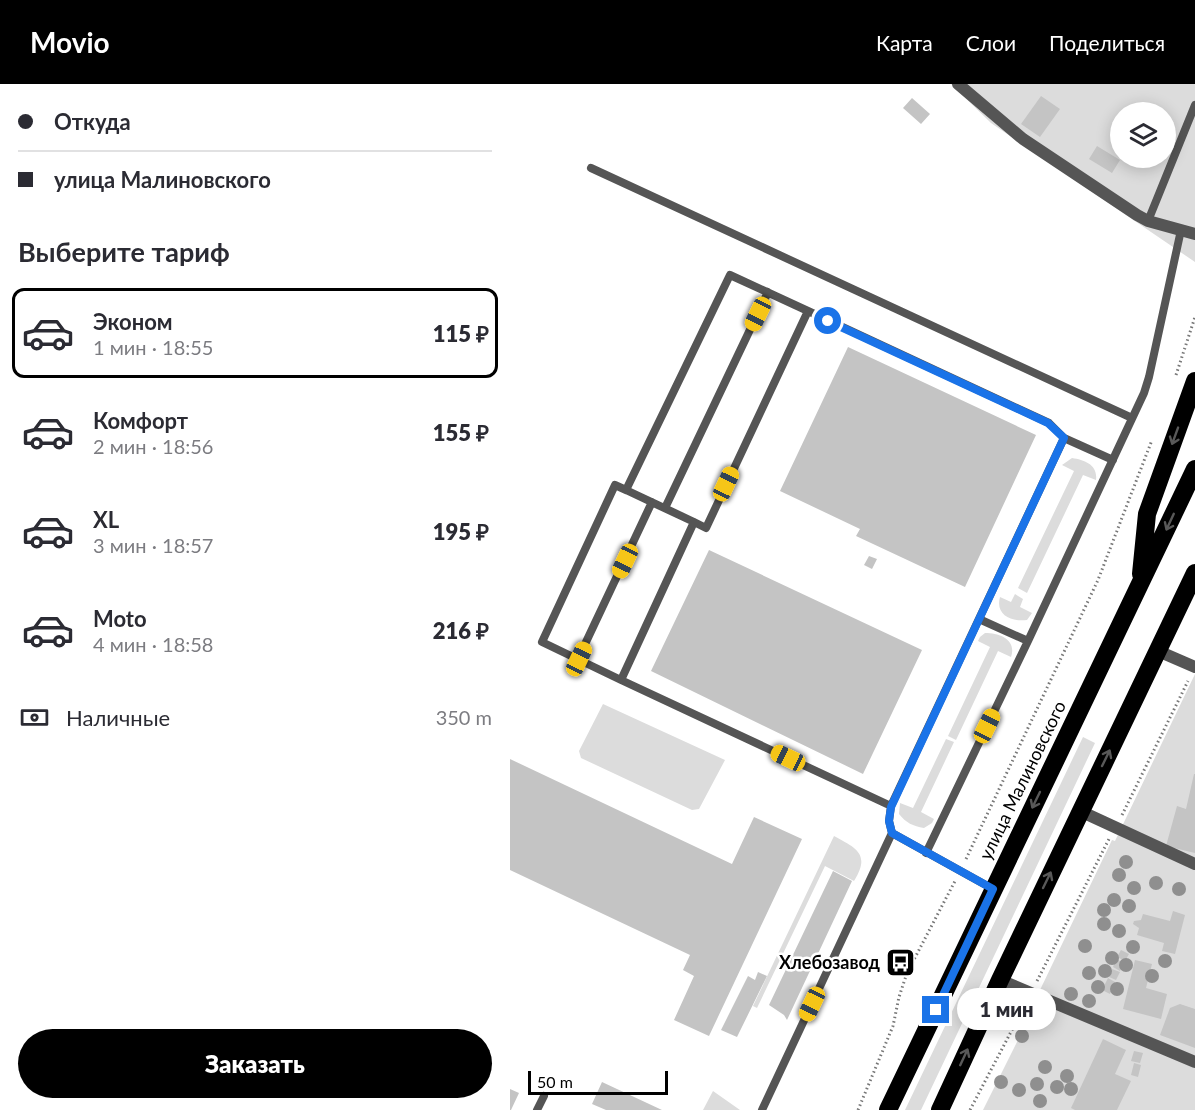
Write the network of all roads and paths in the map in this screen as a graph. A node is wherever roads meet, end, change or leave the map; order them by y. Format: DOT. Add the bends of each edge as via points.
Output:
graph roads {
  1 [pos="958,84"];
  2 [pos="1195,105"];
  3 [pos="591,168"];
  4 [pos="1148,221"];
  5 [pos="1181,230"];
  6 [pos="1195,234"];
  7 [pos="768,292"];
  8 [pos="808,311"];
  9 [pos="1195,317"];
  10 [pos="1174,381"];
  11 [pos="1195,381"];
  12 [pos="1132,418"];
  13 [pos="1154,436"];
  14 [pos="1064,438"];
  15 [pos="1113,460"];
  16 [pos="1195,469"];
  17 [pos="626,490"];
  18 [pos="652,502"];
  19 [pos="665,508"];
  20 [pos="694,522"];
  21 [pos="1195,573"];
  22 [pos="1140,585"];
  23 [pos="1195,589"];
  24 [pos="1181,603"];
  25 [pos="979,619"];
  26 [pos="1028,641"];
  27 [pos="1158,651"];
  28 [pos="579,659"];
  29 [pos="1195,667"];
  30 [pos="621,680"];
  31 [pos="891,807"];
  32 [pos="1080,811"];
  33 [pos="1115,828"];
  34 [pos="892,833"];
  35 [pos="926,853"];
  36 [pos="1195,864"];
  37 [pos="960,871"];
  38 [pos="993,889"];
  39 [pos="1000,980"];
  40 [pos="1031,994"];
  41 [pos="1195,1062"];
  42 [pos="544,1096"];
  43 [pos="537,1110"];
  44 [pos="762,1110"];
  45 [pos="858,1110"];
  46 [pos="888,1110"];
  47 [pos="940,1110"];
  48 [pos="970,1110"];
  1 -- 4 [label="street" via="1023,139"];
  2 -- 4 [label="lane"];
  3 -- 12 [label="lane"];
  4 -- 5 [label="street"];
  5 -- 6 [label="street"];
  5 -- 12 [label="lane" via="1149,377"];
  7 -- 8 [label="lane"];
  7 -- 17 [label="lane" via="730,274"];
  7 -- 19 [label="lane"];
  8 -- 14 [label="lane" via="1048,423"];
  8 -- 20 [label="lane" via="706,528"];
  9 -- 10 [label="path"];
  11 -- 22 [label="highway, one-way" via="1147,514"];
  12 -- 15 [label="lane"];
  13 -- 37 [label="path" via="1098,580"];
  14 -- 15 [label="lane"];
  14 -- 25 [label="lane"];
  15 -- 26 [label="lane"];
  16 -- 22 [label="highway, улица Малиновского, one-way"];
  17 -- 18 [label="lane"];
  17 -- 28 [label="lane" via="615,485 542,642"];
  18 -- 19 [label="lane"];
  18 -- 28 [label="lane"];
  19 -- 20 [label="lane"];
  20 -- 30 [label="lane"];
  21 -- 24 [label="highway"];
  22 -- 38 [label="highway, улица Малиновского, one-way"];
  23 -- 24 [label="highway"];
  24 -- 27 [label="highway"];
  25 -- 26 [label="lane"];
  25 -- 31 [label="lane"];
  26 -- 35 [label="lane"];
  27 -- 29 [label="street"];
  32 -- 27 [label="highway, one-way"];
  28 -- 30 [label="lane"];
  29 -- 33 [label="path"];
  30 -- 31 [label="lane"];
  31 -- 34 [label="lane"];
  32 -- 33 [label="street"];
  39 -- 32 [label="highway, one-way"];
  33 -- 36 [label="street"];
  33 -- 40 [label="path"];
  34 -- 35 [label="lane"];
  34 -- 44 [label="lane"];
  35 -- 37 [label="lane"];
  37 -- 38 [label="lane"];
  37 -- 45 [label="path" via="907,973 893,1026"];
  38 -- 46 [label="highway, улица Малиновского"];
  39 -- 40 [label="street"];
  47 -- 39 [label="highway, one-way"];
  40 -- 41 [label="street"];
  40 -- 48 [label="path"];
  42 -- 43 [label="lane"];
}
